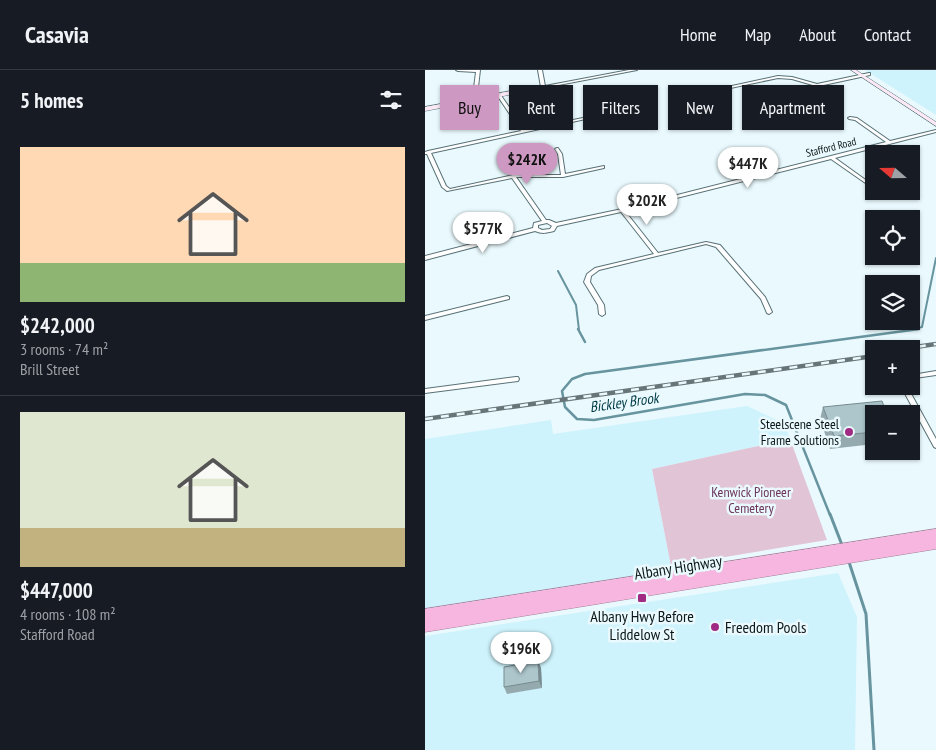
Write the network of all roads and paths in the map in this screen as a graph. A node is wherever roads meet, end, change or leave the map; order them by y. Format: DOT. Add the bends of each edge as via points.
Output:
graph roads {
  1 [pos="458,70"];
  2 [pos="540,70"];
  3 [pos="635,70"];
  4 [pos="853,70"];
  5 [pos="478,71"];
  6 [pos="862,73"];
  7 [pos="476,85"];
  8 [pos="543,85"];
  9 [pos="554,85"];
  10 [pos="817,85"];
  11 [pos="732,87"];
  12 [pos="509,93"];
  13 [pos="499,95"];
  14 [pos="440,106"];
  15 [pos="425,109"];
  16 [pos="936,117"];
  17 [pos="851,118"];
  18 [pos="583,119"];
  19 [pos="936,124"];
  20 [pos="936,131"];
  21 [pos="524,132"];
  22 [pos="890,143"];
  23 [pos="557,149"];
  24 [pos="427,153"];
  25 [pos="832,157"];
  26 [pos="602,168"];
  27 [pos="513,176"];
  28 [pos="563,176"];
  29 [pos="865,181"];
  30 [pos="622,210"];
  31 [pos="544,221"];
  32 [pos="555,225"];
  33 [pos="535,230"];
  34 [pos="657,255"];
  35 [pos="425,258"];
  36 [pos="507,298"];
  37 [pos="769,312"];
  38 [pos="602,314"];
  39 [pos="425,318"];
  40 [pos="936,373"];
  41 [pos="920,375"];
  42 [pos="516,379"];
  43 [pos="425,391"];
  44 [pos="909,395"];
  45 [pos="936,445"];
  46 [pos="936,535"];
  47 [pos="936,542"];
  48 [pos="861,550"];
  49 [pos="833,555"];
  50 [pos="425,616"];
  51 [pos="425,625"];
  1 -- 5 [label="street"];
  2 -- 8 [label="street"];
  3 -- 9 [label="street"];
  4 -- 6 [label="main road"];
  5 -- 7 [label="street"];
  6 -- 10 [label="street"];
  6 -- 16 [label="main road" via="869,74"];
  6 -- 19 [label="main road"];
  10 -- 11 [label="street" via="778,77"];
  12 -- 13 [label="street"];
  13 -- 21 [label="street"];
  14 -- 15 [label="street"];
  17 -- 22 [label="street"];
  18 -- 21 [label="street"];
  20 -- 22 [label="street, Stafford Road"];
  21 -- 24 [label="street"];
  22 -- 25 [label="street, Stafford Road"];
  23 -- 28 [label="street"];
  24 -- 27 [label="street" via="444,187 449,190"];
  25 -- 29 [label="street"];
  25 -- 30 [label="street, Stafford Road"];
  26 -- 28 [label="street"];
  27 -- 28 [label="street"];
  27 -- 31 [label="street"];
  30 -- 32 [label="street, Stafford Road"];
  30 -- 34 [label="street"];
  31 -- 32 [label="street"];
  31 -- 33 [label="street" via="536,224"];
  32 -- 33 [label="street, Stafford Road" via="549,231"];
  33 -- 35 [label="street, Stafford Road"];
  34 -- 37 [label="street" via="698,243 718,246 763,298"];
  34 -- 38 [label="street" via="597,269 589,275 587,282 601,305"];
  36 -- 39 [label="street"];
  40 -- 41 [label="street"];
  42 -- 43 [label="street"];
  44 -- 45 [label="street"];
  46 -- 48 [label="highway, Albany Highway"];
  47 -- 48 [label="highway, Albany Highway"];
  48 -- 49 [label="highway, Albany Highway"];
  49 -- 50 [label="highway, Albany Highway"];
  49 -- 51 [label="highway, Albany Highway"];
}
